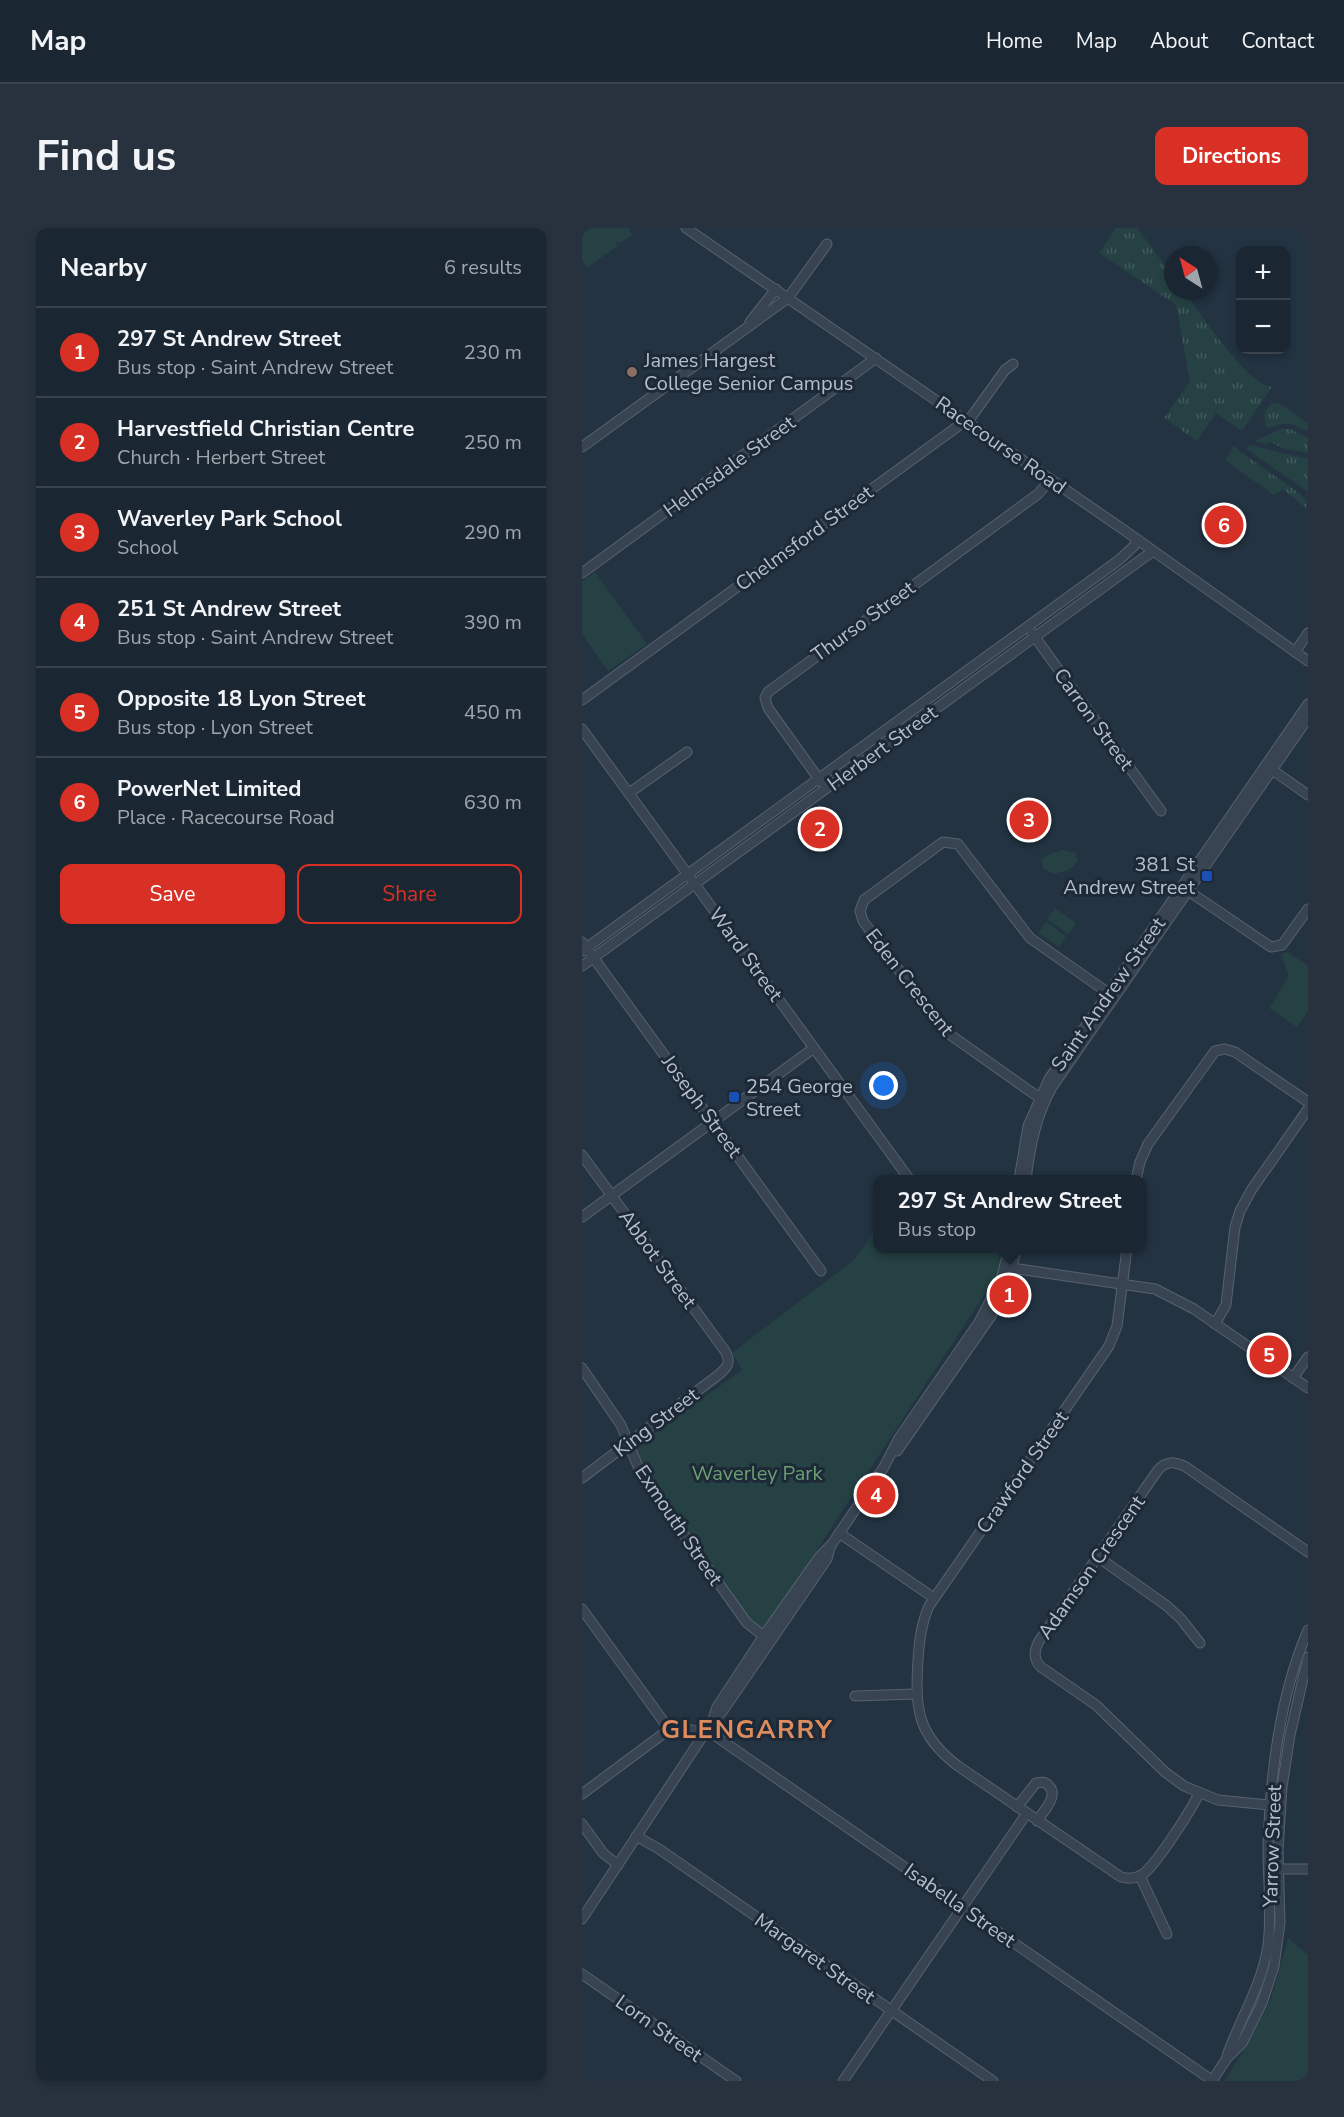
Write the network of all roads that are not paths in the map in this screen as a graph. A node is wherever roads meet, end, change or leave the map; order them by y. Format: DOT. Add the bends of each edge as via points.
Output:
graph roads {
  1 [pos="690,229"];
  2 [pos="827,244"];
  3 [pos="776,289"];
  4 [pos="788,298"];
  5 [pos="745,329"];
  6 [pos="876,358"];
  7 [pos="1013,364"];
  8 [pos="966,420"];
  9 [pos="582,447"];
  10 [pos="1051,479"];
  11 [pos="1137,539"];
  12 [pos="1153,551"];
  13 [pos="582,573"];
  14 [pos="1027,626"];
  15 [pos="1308,633"];
  16 [pos="1034,637"];
  17 [pos="1295,652"];
  18 [pos="1308,661"];
  19 [pos="582,700"];
  20 [pos="924,701"];
  21 [pos="1308,704"];
  22 [pos="932,711"];
  23 [pos="1308,718"];
  24 [pos="582,729"];
  25 [pos="687,752"];
  26 [pos="1269,768"];
  27 [pos="819,778"];
  28 [pos="826,788"];
  29 [pos="629,793"];
  30 [pos="1308,795"];
  31 [pos="1161,811"];
  32 [pos="688,874"];
  33 [pos="695,884"];
  34 [pos="1185,889"];
  35 [pos="1308,909"];
  36 [pos="583,947"];
  37 [pos="593,958"];
  38 [pos="582,966"];
  39 [pos="1112,995"];
  40 [pos="814,1048"];
  41 [pos="1042,1098"];
  42 [pos="1308,1102"];
  43 [pos="1308,1109"];
  44 [pos="713,1122"];
  45 [pos="582,1155"];
  46 [pos="907,1175"];
  47 [pos="1020,1175"];
  48 [pos="1027,1175"];
  49 [pos="1137,1175"];
  50 [pos="612,1196"];
  51 [pos="582,1217"];
  52 [pos="1009,1253"];
  53 [pos="1015,1253"];
  54 [pos="1126,1253"];
  55 [pos="1008,1268"];
  56 [pos="821,1271"];
  57 [pos="1123,1283"];
  58 [pos="1215,1324"];
  59 [pos="1308,1357"];
  60 [pos="729,1364"];
  61 [pos="582,1368"];
  62 [pos="1293,1378"];
  63 [pos="1308,1388"];
  64 [pos="629,1443"];
  65 [pos="582,1478"];
  66 [pos="839,1533"];
  67 [pos="1308,1552"];
  68 [pos="1098,1557"];
  69 [pos="934,1598"];
  70 [pos="582,1609"];
  71 [pos="1308,1630"];
  72 [pos="767,1639"];
  73 [pos="1200,1643"];
  74 [pos="1308,1657"];
  75 [pos="915,1694"];
  76 [pos="855,1696"];
  77 [pos="669,1729"];
  78 [pos="705,1732"];
  79 [pos="1199,1793"];
  80 [pos="582,1794"];
  81 [pos="1270,1805"];
  82 [pos="1280,1806"];
  83 [pos="1017,1807"];
  84 [pos="1027,1813"];
  85 [pos="1037,1821"];
  86 [pos="582,1824"];
  87 [pos="636,1836"];
  88 [pos="618,1865"];
  89 [pos="1273,1869"];
  90 [pos="1308,1869"];
  91 [pos="1140,1876"];
  92 [pos="963,1907"];
  93 [pos="582,1919"];
  94 [pos="1167,1934"];
  95 [pos="582,1974"];
  96 [pos="891,2010"];
  97 [pos="736,2081"];
  98 [pos="843,2081"];
  99 [pos="993,2081"];
  100 [pos="1213,2081"];
  1 -- 3 [label="street, Racecourse Road"];
  2 -- 4 [label="street"];
  3 -- 4 [label="street, Racecourse Road"];
  3 -- 5 [label="street"];
  4 -- 5 [label="street"];
  4 -- 6 [label="street, Racecourse Road"];
  5 -- 9 [label="street"];
  6 -- 8 [label="street, Racecourse Road"];
  6 -- 13 [label="street, Helmsdale Street"];
  7 -- 8 [label="street, Chelmsford Street"];
  8 -- 10 [label="street, Racecourse Road"];
  8 -- 19 [label="street, Chelmsford Street"];
  10 -- 11 [label="street, Racecourse Road"];
  10 -- 27 [label="street, Thurso Street" via="1038,494 768,692 768,708"];
  11 -- 12 [label="street, Racecourse Road"];
  11 -- 14 [label="street, Herbert Street" via="1119,560"];
  12 -- 16 [label="street, Herbert Street"];
  12 -- 17 [label="street, Racecourse Road"];
  14 -- 16 [label="street, Carron Street"];
  14 -- 20 [label="street, Herbert Street"];
  15 -- 17 [label="street"];
  16 -- 22 [label="street, Herbert Street"];
  16 -- 31 [label="street, Carron Street"];
  17 -- 18 [label="street, Racecourse Road"];
  20 -- 22 [label="street"];
  20 -- 27 [label="street, Herbert Street"];
  21 -- 26 [label="street, Saint Andrew Street"];
  22 -- 28 [label="street, Herbert Street"];
  23 -- 26 [label="street, Saint Andrew Street"];
  24 -- 29 [label="street, Ward Street"];
  25 -- 29 [label="street"];
  26 -- 30 [label="street"];
  26 -- 34 [label="street, Saint Andrew Street"];
  27 -- 28 [label="street, Thurso Street"];
  27 -- 32 [label="street, Herbert Street"];
  28 -- 33 [label="street, Herbert Street"];
  29 -- 32 [label="street, Ward Street"];
  32 -- 33 [label="street, Ward Street"];
  32 -- 36 [label="street, Herbert Street"];
  33 -- 37 [label="street, Herbert Street"];
  33 -- 40 [label="street, Ward Street"];
  34 -- 35 [label="street" via="1271,948 1284,943"];
  34 -- 39 [label="street, Saint Andrew Street"];
  36 -- 37 [label="street, Joseph Street"];
  37 -- 38 [label="street, Herbert Street"];
  37 -- 44 [label="street, Joseph Street"];
  39 -- 41 [label="street, Saint Andrew Street"];
  39 -- 41 [label="street, Eden Crescent" via="1030,938 958,844 944,842 864,900 860,911 863,921 938,1024 953,1039"];
  40 -- 44 [label="street"];
  40 -- 46 [label="street, Ward Street"];
  41 -- 47 [label="street, Saint Andrew Street" via="1025,1135"];
  41 -- 48 [label="street, Saint Andrew Street"];
  42 -- 49 [label="street" via="1235,1052 1215,1051 1148,1144"];
  43 -- 58 [label="street" via="1240,1211 1226,1305"];
  44 -- 50 [label="street"];
  44 -- 56 [label="street, Joseph Street"];
  45 -- 50 [label="street, Abbot Street"];
  50 -- 51 [label="street"];
  50 -- 60 [label="street, Abbot Street" via="725,1351"];
  52 -- 55 [label="street"];
  53 -- 55 [label="street"];
  54 -- 57 [label="street, Crawford Street"];
  55 -- 57 [label="street"];
  55 -- 66 [label="street" via="1003,1294 986,1325"];
  57 -- 58 [label="street" via="1155,1288"];
  57 -- 69 [label="street, Crawford Street" via="1117,1326 1109,1346"];
  58 -- 62 [label="street"];
  59 -- 62 [label="street"];
  60 -- 64 [label="street, King Street"];
  61 -- 64 [label="street, Exmouth Street"];
  62 -- 63 [label="street"];
  64 -- 65 [label="street, King Street"];
  64 -- 72 [label="street, Exmouth Street" via="654,1493 747,1623"];
  66 -- 69 [label="street"];
  66 -- 72 [label="street"];
  67 -- 68 [label="street, Adamson Crescent" via="1186,1467 1170,1462 1158,1470"];
  68 -- 73 [label="street" via="1167,1606"];
  68 -- 79 [label="street, Adamson Crescent" via="1039,1641 1036,1660 1096,1705 1171,1776"];
  69 -- 75 [label="street, Crawford Street" via="920,1632"];
  70 -- 77 [label="street"];
  71 -- 81 [label="street, Yarrow Street" via="1295,1665 1278,1740"];
  72 -- 78 [label="street" via="722,1712"];
  74 -- 82 [label="street, Yarrow Street" via="1290,1735"];
  75 -- 76 [label="street"];
  75 -- 83 [label="street, Crawford Street" via="922,1723 937,1748"];
  77 -- 78 [label="street"];
  77 -- 80 [label="street"];
  78 -- 87 [label="street"];
  78 -- 92 [label="street, Isabella Street"];
  79 -- 81 [label="street, Adamson Crescent" via="1224,1801"];
  79 -- 91 [label="street" via="1181,1824"];
  81 -- 82 [label="street, Adamson Crescent"];
  81 -- 89 [label="street, Yarrow Street"];
  82 -- 89 [label="street, Yarrow Street"];
  83 -- 84 [label="street, Crawford Street"];
  83 -- 85 [label="street" via="1036,1784 1048,1784 1052,1796"];
  84 -- 85 [label="street, Crawford Street"];
  84 -- 92 [label="street"];
  85 -- 91 [label="street, Crawford Street" via="1114,1874 1127,1879"];
  86 -- 88 [label="street"];
  87 -- 88 [label="street"];
  87 -- 96 [label="street, Margaret Street"];
  88 -- 93 [label="street"];
  89 -- 90 [label="street"];
  89 -- 100 [label="street, Yarrow Street" via="1265,1960 1258,1986"];
  91 -- 94 [label="street"];
  92 -- 96 [label="street"];
  92 -- 100 [label="street, Isabella Street"];
  95 -- 97 [label="street, Lorn Street"];
  96 -- 98 [label="street"];
  96 -- 99 [label="street, Margaret Street"];
}
